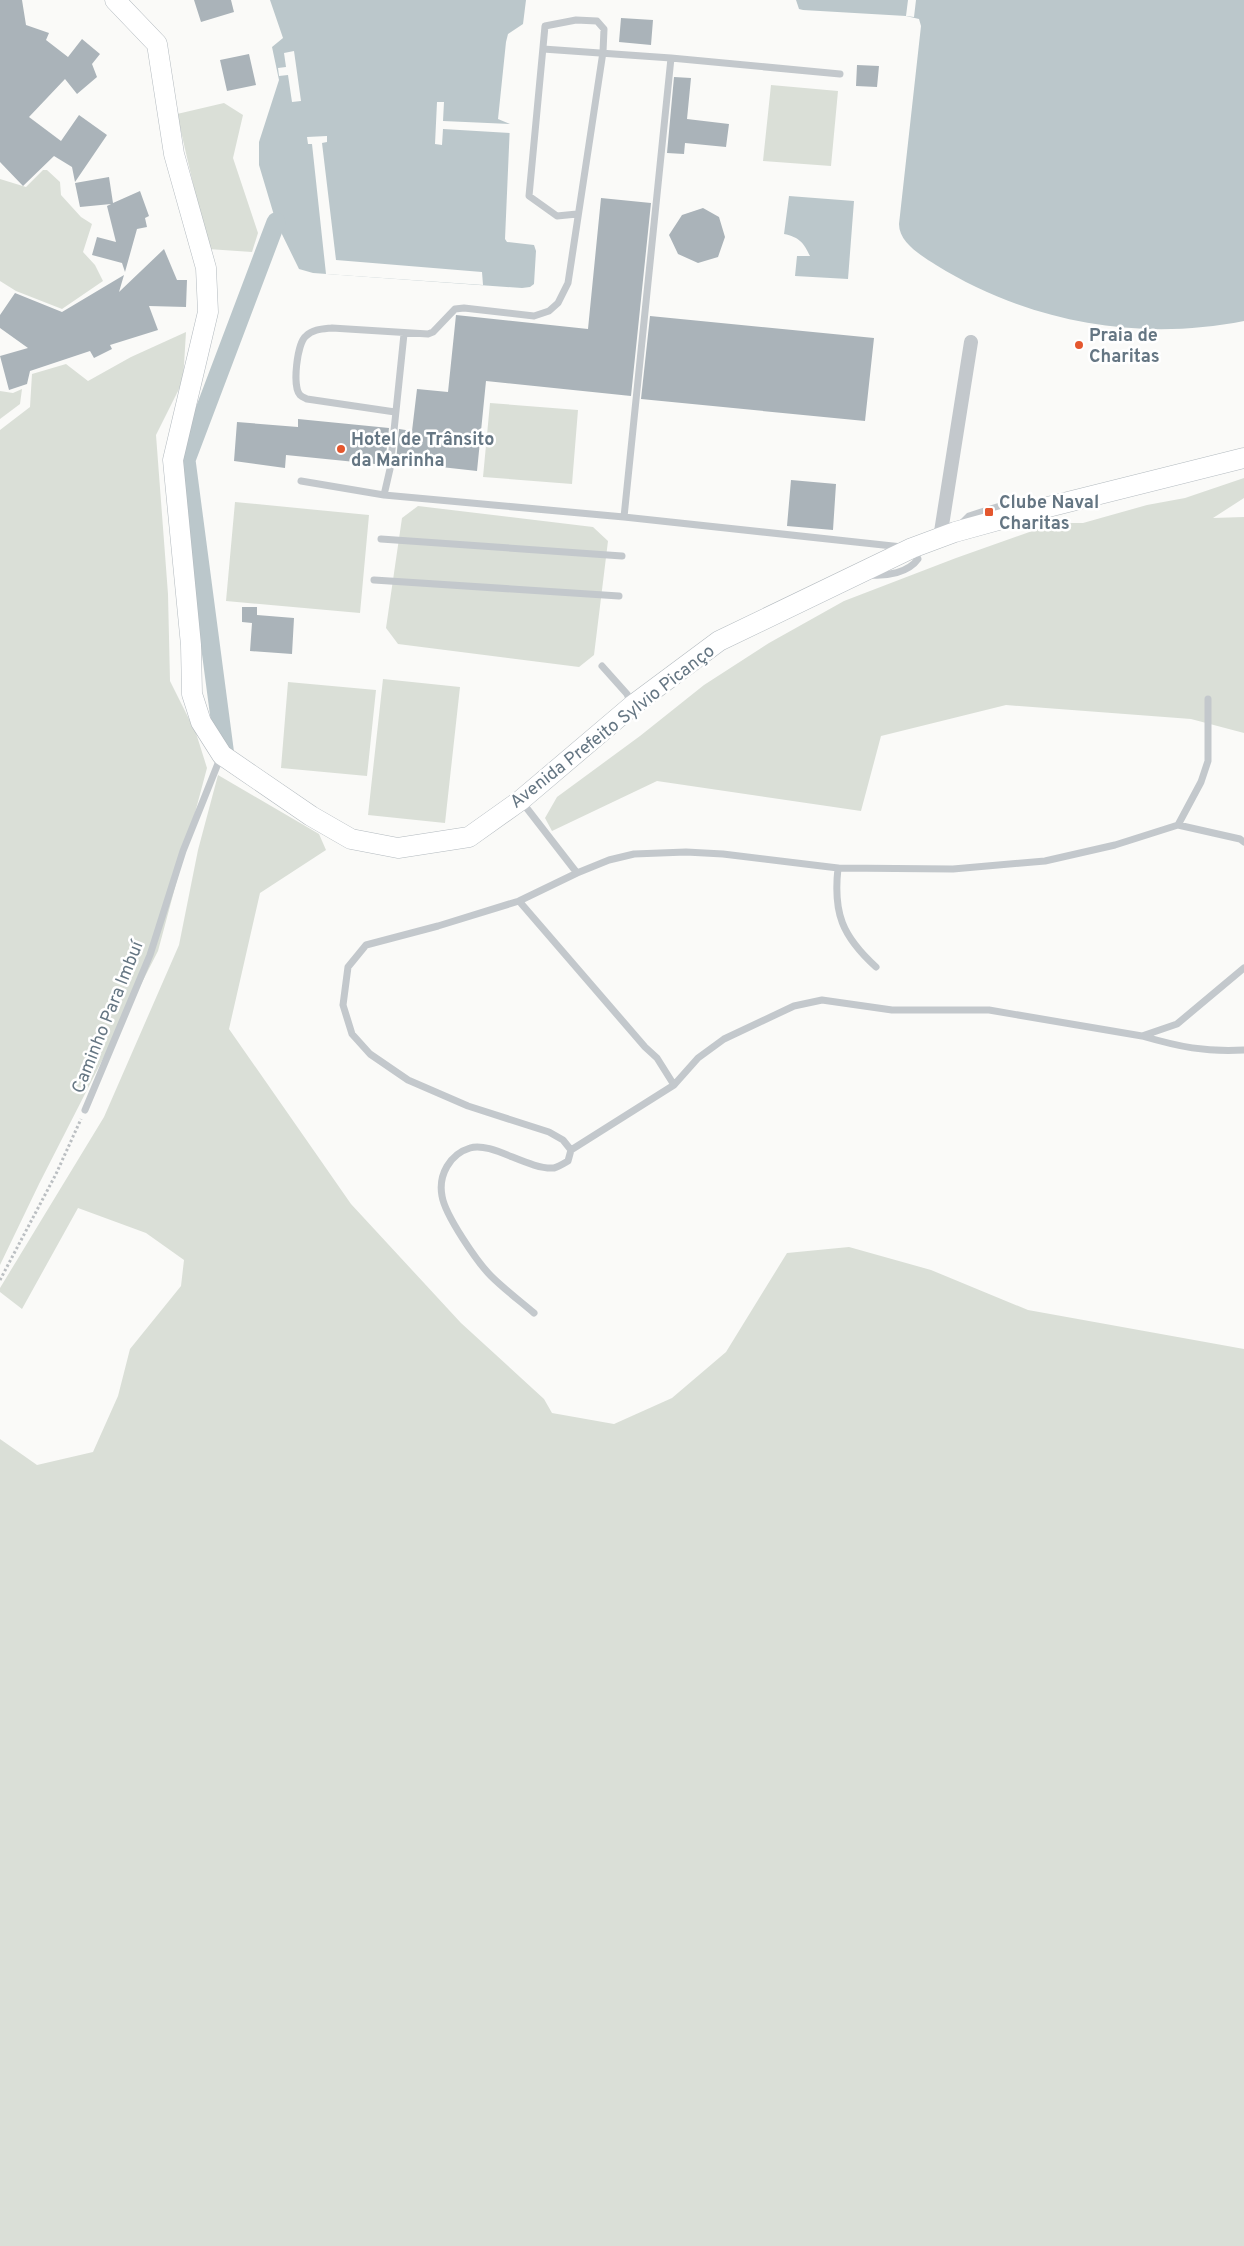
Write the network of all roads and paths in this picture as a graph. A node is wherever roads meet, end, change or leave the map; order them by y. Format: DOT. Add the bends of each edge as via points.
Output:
graph roads {
  1 [pos="116,0"];
  2 [pos="543,49"];
  3 [pos="603,52"];
  4 [pos="671,58"];
  5 [pos="840,74"];
  6 [pos="577,214"];
  7 [pos="404,334"];
  8 [pos="971,342"];
  9 [pos="395,412"];
  10 [pos="1244,458"];
  11 [pos="301,481"];
  12 [pos="384,495"];
  13 [pos="624,517"];
  14 [pos="948,535"];
  15 [pos="381,539"];
  16 [pos="912,548"];
  17 [pos="622,556"];
  18 [pos="374,580"];
  19 [pos="619,596"];
  20 [pos="602,666"];
  21 [pos="1208,699"];
  22 [pos="633,705"];
  23 [pos="222,755"];
  24 [pos="521,800"];
  25 [pos="1178,825"];
  26 [pos="1244,842"];
  27 [pos="838,868"];
  28 [pos="577,873"];
  29 [pos="519,901"];
  30 [pos="876,966"];
  31 [pos="1244,968"];
  32 [pos="1142,1036"];
  33 [pos="1244,1050"];
  34 [pos="674,1085"];
  35 [pos="85,1110"];
  36 [pos="571,1150"];
  37 [pos="0,1280"];
  38 [pos="534,1313"];
  1 -- 23 [label="street" via="157,44 174,154 206,268 208,312 173,460 191,645 192,694 201,722"];
  2 -- 3 [label="lane"];
  2 -- 3 [label="lane" via="545,26 597,20 604,28"];
  2 -- 6 [label="lane" via="529,196 557,216"];
  3 -- 4 [label="lane"];
  3 -- 6 [label="lane"];
  4 -- 5 [label="lane"];
  4 -- 13 [label="lane"];
  6 -- 7 [label="lane" via="568,283 550,311 534,316 455,309 433,332"];
  7 -- 9 [label="lane"];
  7 -- 9 [label="lane" via="318,329 298,346 296,386 300,395 308,399"];
  8 -- 14 [label="street"];
  9 -- 12 [label="lane" via="390,469"];
  10 -- 14 [label="street, Avenida Prefeito Sylvio Picanço"];
  11 -- 12 [label="lane"];
  12 -- 13 [label="lane"];
  13 -- 16 [label="lane"];
  14 -- 16 [label="street, Avenida Prefeito Sylvio Picanço"];
  15 -- 17 [label="lane"];
  16 -- 22 [label="street, Avenida Prefeito Sylvio Picanço" via="720,641"];
  18 -- 19 [label="lane"];
  20 -- 22 [label="lane"];
  21 -- 25 [label="lane" via="1208,761 1201,782"];
  22 -- 24 [label="street, Avenida Prefeito Sylvio Picanço"];
  23 -- 24 [label="street, Avenida Prefeito Sylvio Picanço" via="311,816 351,839 398,848 469,838"];
  23 -- 35 [label="lane, Caminho Para Imbuí" via="183,851 150,955"];
  24 -- 28 [label="lane"];
  25 -- 26 [label="lane"];
  25 -- 27 [label="lane" via="1115,845 1045,861 953,869"];
  27 -- 28 [label="lane" via="686,852 634,854"];
  27 -- 30 [label="lane" via="835,890 842,924 856,949"];
  28 -- 29 [label="lane"];
  29 -- 34 [label="lane" via="657,1058"];
  29 -- 36 [label="lane" via="366,945 348,967 343,1005 352,1034 370,1054 408,1080 468,1106 549,1132 563,1140"];
  31 -- 32 [label="lane" via="1177,1024"];
  32 -- 33 [label="lane" via="1183,1048"];
  32 -- 34 [label="lane" via="989,1010 906,1011 822,1000 794,1006 724,1039 698,1058"];
  34 -- 36 [label="lane"];
  35 -- 37 [label="path, Caminho Para Imbuí" via="56,1174"];
  36 -- 38 [label="lane" via="568,1162 555,1168 535,1166 488,1148 471,1147 452,1158 443,1174 442,1196 456,1228 490,1275"];
}
